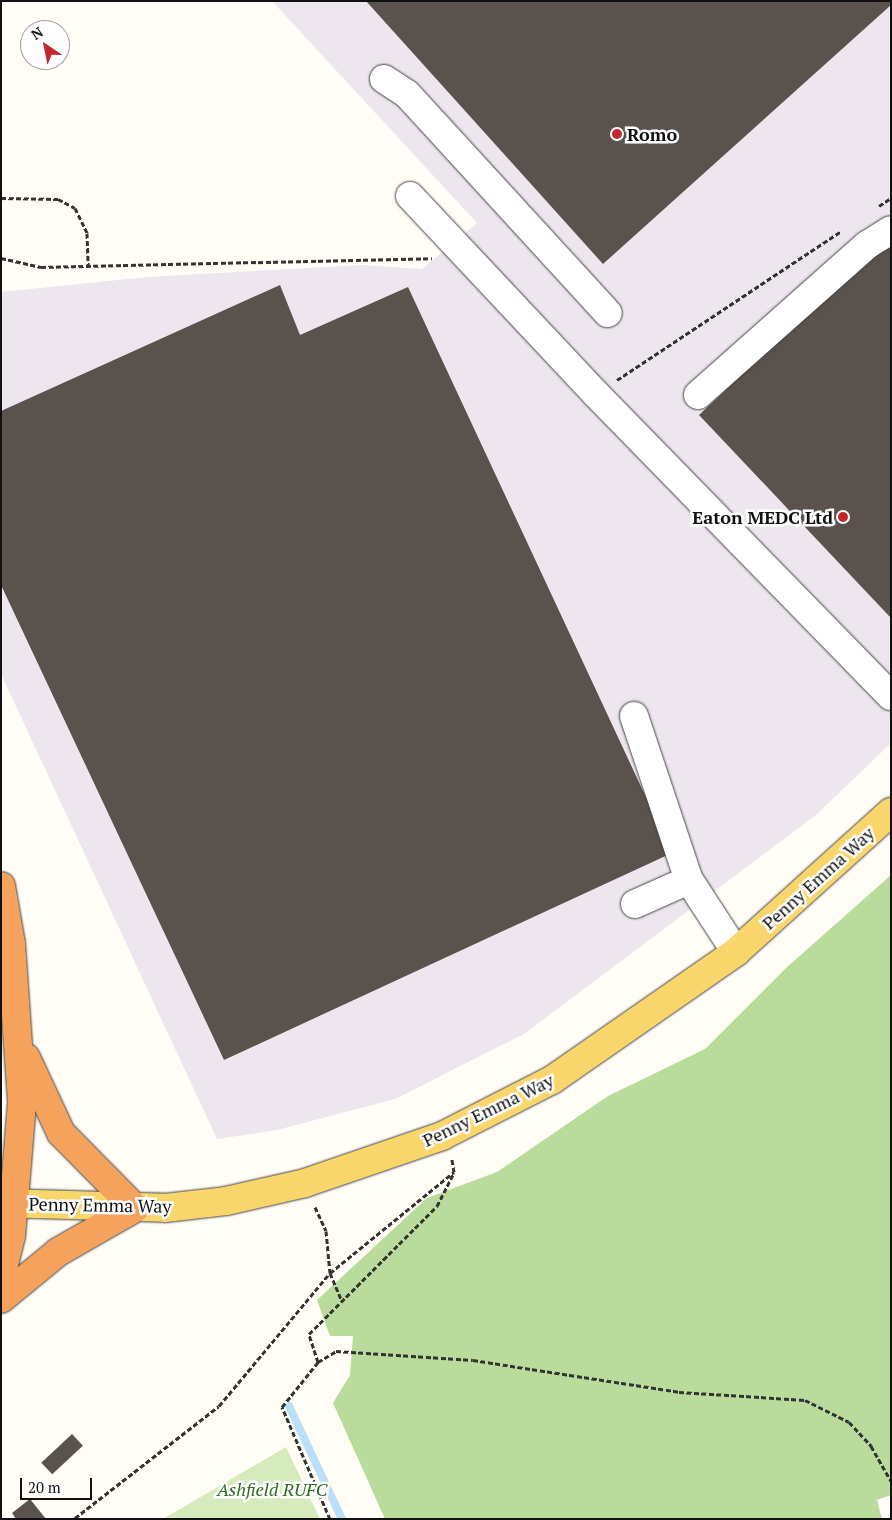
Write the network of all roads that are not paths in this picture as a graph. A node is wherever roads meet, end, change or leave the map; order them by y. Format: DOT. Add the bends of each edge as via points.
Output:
graph roads {
  1 [pos="384,79"];
  2 [pos="410,196"];
  3 [pos="891,230"];
  4 [pos="608,313"];
  5 [pos="698,395"];
  6 [pos="891,696"];
  7 [pos="634,716"];
  8 [pos="891,812"];
  9 [pos="689,880"];
  10 [pos="1,886"];
  11 [pos="635,904"];
  12 [pos="736,952"];
  13 [pos="19,1044"];
  14 [pos="8,1203"];
  15 [pos="135,1208"];
  16 [pos="1,1277"];
  17 [pos="1,1299"];
  1 -- 4 [label="lane" via="407,94"];
  2 -- 6 [label="lane" via="596,394"];
  3 -- 5 [label="lane" via="867,245"];
  7 -- 9 [label="lane"];
  8 -- 12 [label="main road, Penny Emma Way"];
  9 -- 11 [label="lane"];
  9 -- 12 [label="lane"];
  10 -- 13 [label="highway" via="12,944"];
  12 -- 15 [label="main road, Penny Emma Way" via="552,1080 442,1136 305,1183 226,1201"];
  13 -- 14 [label="highway" via="22,1144"];
  13 -- 15 [label="highway" via="61,1133"];
  14 -- 15 [label="main road, Penny Emma Way"];
  14 -- 16 [label="highway"];
  15 -- 17 [label="highway" via="58,1252"];
}
